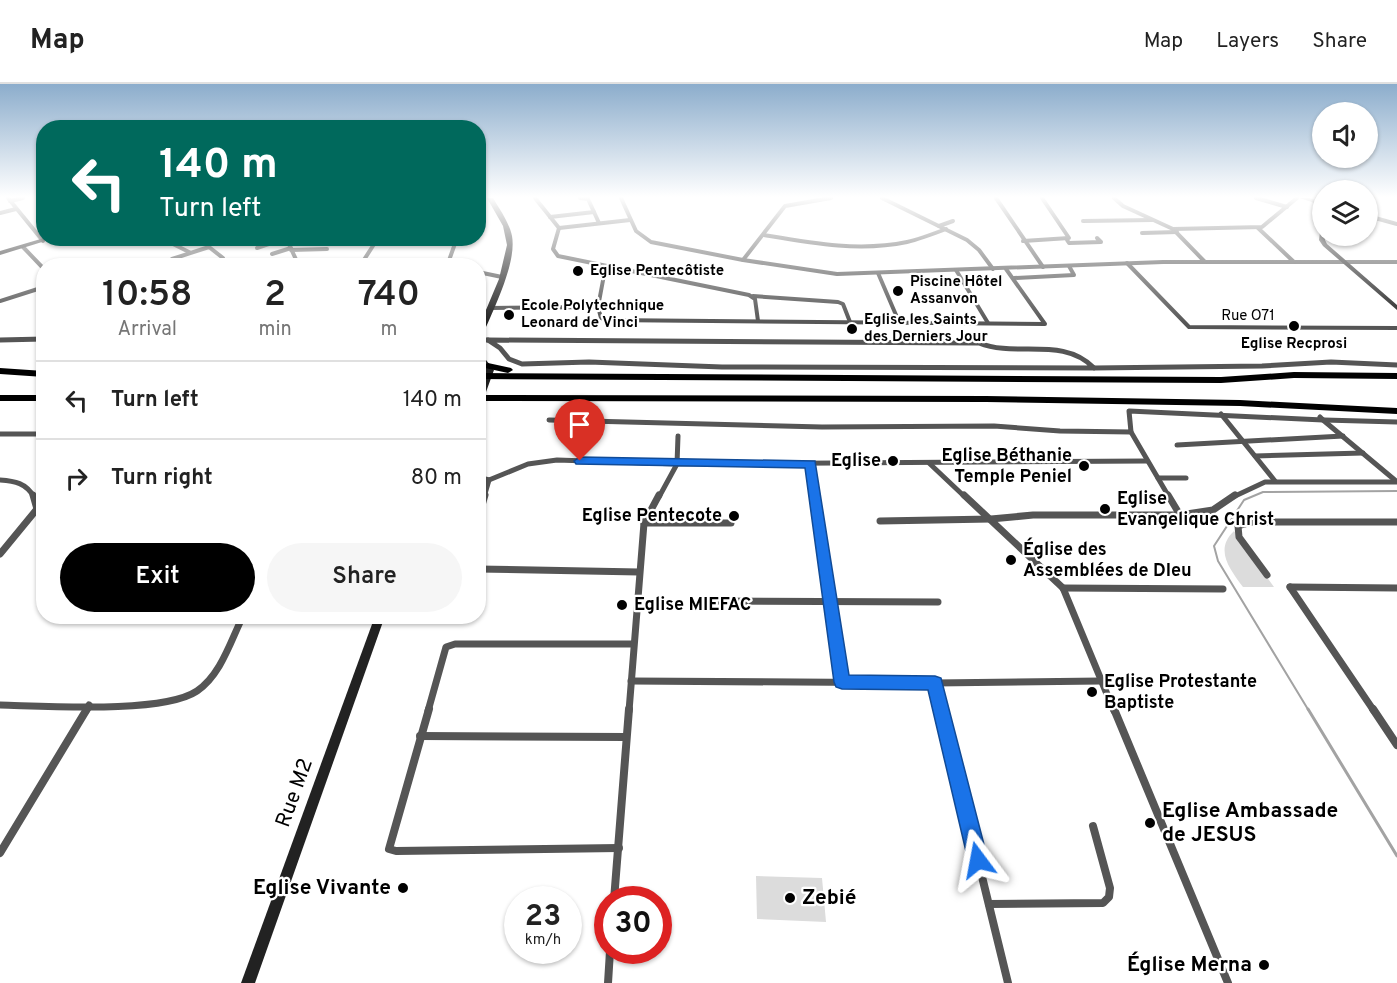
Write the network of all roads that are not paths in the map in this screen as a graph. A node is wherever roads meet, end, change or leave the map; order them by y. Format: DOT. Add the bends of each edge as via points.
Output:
graph roads {
  1 [pos="509,240"];
  2 [pos="556,240"];
  3 [pos="648,240"];
  4 [pos="760,240"];
  5 [pos="791,240"];
  6 [pos="912,240"];
  7 [pos="966,240"];
  8 [pos="1067,240"];
  9 [pos="1099,240"];
  10 [pos="1184,240"];
  11 [pos="1270,240"];
  12 [pos="1023,241"];
  13 [pos="36,243"];
  14 [pos="180,246"];
  15 [pos="263,246"];
  16 [pos="290,246"];
  17 [pos="1326,246"];
  18 [pos="23,247"];
  19 [pos="257,248"];
  20 [pos="291,249"];
  21 [pos="327,249"];
  22 [pos="189,252"];
  23 [pos="0,253"];
  24 [pos="272,254"];
  25 [pos="176,258"];
  26 [pos="223,258"];
  27 [pos="296,258"];
  28 [pos="743,260"];
  29 [pos="36,261"];
  30 [pos="1205,262"];
  31 [pos="1294,262"];
  32 [pos="1344,262"];
  33 [pos="1397,262"];
  34 [pos="1127,263"];
  35 [pos="596,265"];
  36 [pos="1068,266"];
  37 [pos="1043,267"];
  38 [pos="1006,268"];
  39 [pos="618,269"];
  40 [pos="993,269"];
  41 [pos="956,270"];
  42 [pos="878,273"];
  43 [pos="486,274"];
  44 [pos="604,275"];
  45 [pos="502,277"];
  46 [pos="1014,278"];
  47 [pos="36,290"];
  48 [pos="753,296"];
  49 [pos="0,301"];
  50 [pos="598,307"];
  51 [pos="490,308"];
  52 [pos="1397,308"];
  53 [pos="486,318"];
  54 [pos="758,321"];
  55 [pos="850,322"];
  56 [pos="899,322"];
  57 [pos="988,323"];
  58 [pos="1397,328"];
  59 [pos="36,339"];
  60 [pos="0,340"];
  61 [pos="488,340"];
  62 [pos="1397,365"];
  63 [pos="488,366"];
  64 [pos="1094,369"];
  65 [pos="0,373"];
  66 [pos="36,374"];
  67 [pos="486,376"];
  68 [pos="749,376"];
  69 [pos="1397,376"];
  70 [pos="486,382"];
  71 [pos="0,398"];
  72 [pos="36,398"];
  73 [pos="486,398"];
  74 [pos="748,399"];
  75 [pos="486,405"];
  76 [pos="1397,411"];
  77 [pos="1221,413"];
  78 [pos="1322,418"];
  79 [pos="549,420"];
  80 [pos="1397,422"];
  81 [pos="1131,432"];
  82 [pos="0,434"];
  83 [pos="36,434"];
  84 [pos="678,436"];
  85 [pos="1343,436"];
  86 [pos="1242,441"];
  87 [pos="1178,445"];
  88 [pos="1363,453"];
  89 [pos="1255,456"];
  90 [pos="1147,462"];
  91 [pos="928,463"];
  92 [pos="677,464"];
  93 [pos="810,464"];
  94 [pos="1158,478"];
  95 [pos="1186,478"];
  96 [pos="486,479"];
  97 [pos="0,480"];
  98 [pos="489,480"];
  99 [pos="1275,481"];
  100 [pos="486,491"];
  101 [pos="36,499"];
  102 [pos="36,513"];
  103 [pos="1180,515"];
  104 [pos="991,519"];
  105 [pos="880,521"];
  106 [pos="1397,522"];
  107 [pos="644,523"];
  108 [pos="731,523"];
  109 [pos="0,555"];
  110 [pos="486,569"];
  111 [pos="639,572"];
  112 [pos="1267,575"];
  113 [pos="1063,588"];
  114 [pos="1397,588"];
  115 [pos="1223,589"];
  116 [pos="708,601"];
  117 [pos="831,602"];
  118 [pos="938,602"];
  119 [pos="239,624"];
  120 [pos="377,624"];
  121 [pos="633,644"];
  122 [pos="631,681"];
  123 [pos="1101,681"];
  124 [pos="842,682"];
  125 [pos="935,683"];
  126 [pos="0,705"];
  127 [pos="89,705"];
  128 [pos="420,736"];
  129 [pos="626,736"];
  130 [pos="1397,746"];
  131 [pos="1093,826"];
  132 [pos="619,848"];
  133 [pos="0,853"];
  134 [pos="615,886"];
  135 [pos="989,904"];
  136 [pos="609,964"];
  137 [pos="248,983"];
  138 [pos="608,983"];
  139 [pos="1008,983"];
  140 [pos="1228,983"];
  1 -- 45 [label="main road"];
  2 -- 35 [label="street" via="554,253"];
  3 -- 28 [label="street"];
  4 -- 28 [label="street"];
  5 -- 6 [label="street" via="856,246"];
  7 -- 40 [label="street"];
  8 -- 9 [label="street" via="1069,243"];
  8 -- 12 [label="street"];
  10 -- 30 [label="street"];
  11 -- 31 [label="street"];
  12 -- 37 [label="street"];
  13 -- 18 [label="main road"];
  14 -- 22 [label="street"];
  15 -- 19 [label="street"];
  16 -- 20 [label="street"];
  17 -- 32 [label="main road"];
  18 -- 23 [label="main road"];
  18 -- 29 [label="street"];
  20 -- 21 [label="street"];
  20 -- 24 [label="street"];
  20 -- 27 [label="street"];
  22 -- 25 [label="street"];
  22 -- 26 [label="street" via="213,249"];
  28 -- 42 [label="street" via="822,274"];
  30 -- 31 [label="street"];
  30 -- 34 [label="street"];
  31 -- 32 [label="street"];
  32 -- 33 [label="street"];
  32 -- 52 [label="main road"];
  34 -- 36 [label="street"];
  34 -- 58 [label="street, Rue O71" via="1189,327"];
  35 -- 39 [label="street"];
  35 -- 44 [label="street"];
  36 -- 37 [label="street"];
  36 -- 46 [label="street" via="1074,275"];
  37 -- 38 [label="street"];
  38 -- 40 [label="street"];
  38 -- 46 [label="street"];
  39 -- 44 [label="street"];
  39 -- 48 [label="street"];
  40 -- 41 [label="street"];
  41 -- 42 [label="street"];
  41 -- 57 [label="street"];
  42 -- 56 [label="street"];
  43 -- 45 [label="street"];
  44 -- 50 [label="street"];
  45 -- 51 [label="main road"];
  46 -- 57 [label="street" via="1045,324"];
  47 -- 49 [label="street"];
  48 -- 54 [label="street"];
  48 -- 55 [label="street" via="843,304"];
  50 -- 51 [label="street"];
  50 -- 54 [label="street" via="601,318 613,321"];
  51 -- 53 [label="main road"];
  54 -- 55 [label="street"];
  55 -- 56 [label="street"];
  56 -- 57 [label="street"];
  59 -- 60 [label="street"];
  61 -- 64 [label="street" via="979,342 993,349 1062,350 1086,359"];
  61 -- 64 [label="street" via="508,359 522,364"];
  62 -- 64 [label="street" via="1330,362"];
  63 -- 68 [label="highway" via="504,370"];
  63 -- 70 [label="main road"];
  65 -- 66 [label="highway"];
  67 -- 68 [label="highway"];
  68 -- 69 [label="highway" via="1221,380 1294,375"];
  71 -- 72 [label="highway"];
  73 -- 74 [label="highway"];
  74 -- 75 [label="highway"];
  74 -- 76 [label="highway" via="1217,403"];
  77 -- 78 [label="street"];
  77 -- 81 [label="street" via="1129,411"];
  77 -- 86 [label="street"];
  78 -- 80 [label="street"];
  78 -- 85 [label="street"];
  79 -- 81 [label="street" via="777,427 1003,426"];
  81 -- 90 [label="street"];
  82 -- 83 [label="street"];
  84 -- 92 [label="street"];
  85 -- 86 [label="street"];
  85 -- 88 [label="street"];
  86 -- 87 [label="street"];
  86 -- 89 [label="street"];
  88 -- 89 [label="street"];
  88 -- 99 [label="street" via="1397,482"];
  89 -- 99 [label="street"];
  90 -- 91 [label="street"];
  90 -- 94 [label="street"];
  91 -- 93 [label="street"];
  91 -- 104 [label="street"];
  92 -- 93 [label="street"];
  92 -- 98 [label="street" via="540,461"];
  92 -- 107 [label="street"];
  93 -- 117 [label="street"];
  94 -- 95 [label="street"];
  94 -- 103 [label="street"];
  96 -- 98 [label="street"];
  97 -- 101 [label="street" via="24,483"];
  98 -- 100 [label="street"];
  99 -- 103 [label="street" via="1240,492 1213,510"];
  102 -- 109 [label="street"];
  103 -- 104 [label="street"];
  104 -- 105 [label="street"];
  104 -- 113 [label="street"];
  106 -- 112 [label="street" via="1252,522 1238,526 1239,537"];
  107 -- 108 [label="street"];
  107 -- 111 [label="street"];
  110 -- 111 [label="street"];
  111 -- 121 [label="street"];
  113 -- 115 [label="street"];
  113 -- 123 [label="street"];
  114 -- 130 [label="street" via="1290,587"];
  116 -- 117 [label="street"];
  117 -- 118 [label="street"];
  117 -- 124 [label="street"];
  119 -- 127 [label="street" via="211,678 196,692 173,701"];
  120 -- 137 [label="main road, Rue M2"];
  121 -- 122 [label="street"];
  121 -- 128 [label="street" via="450,645 446,647"];
  122 -- 124 [label="street"];
  122 -- 129 [label="street"];
  123 -- 125 [label="street"];
  123 -- 140 [label="street"];
  124 -- 125 [label="street"];
  125 -- 135 [label="street"];
  126 -- 127 [label="street"];
  127 -- 133 [label="street"];
  128 -- 129 [label="street"];
  128 -- 132 [label="street" via="389,849"];
  129 -- 132 [label="street"];
  131 -- 135 [label="street" via="1110,888 1103,903"];
  132 -- 134 [label="street"];
  135 -- 139 [label="street"];
  136 -- 138 [label="street"];
}
